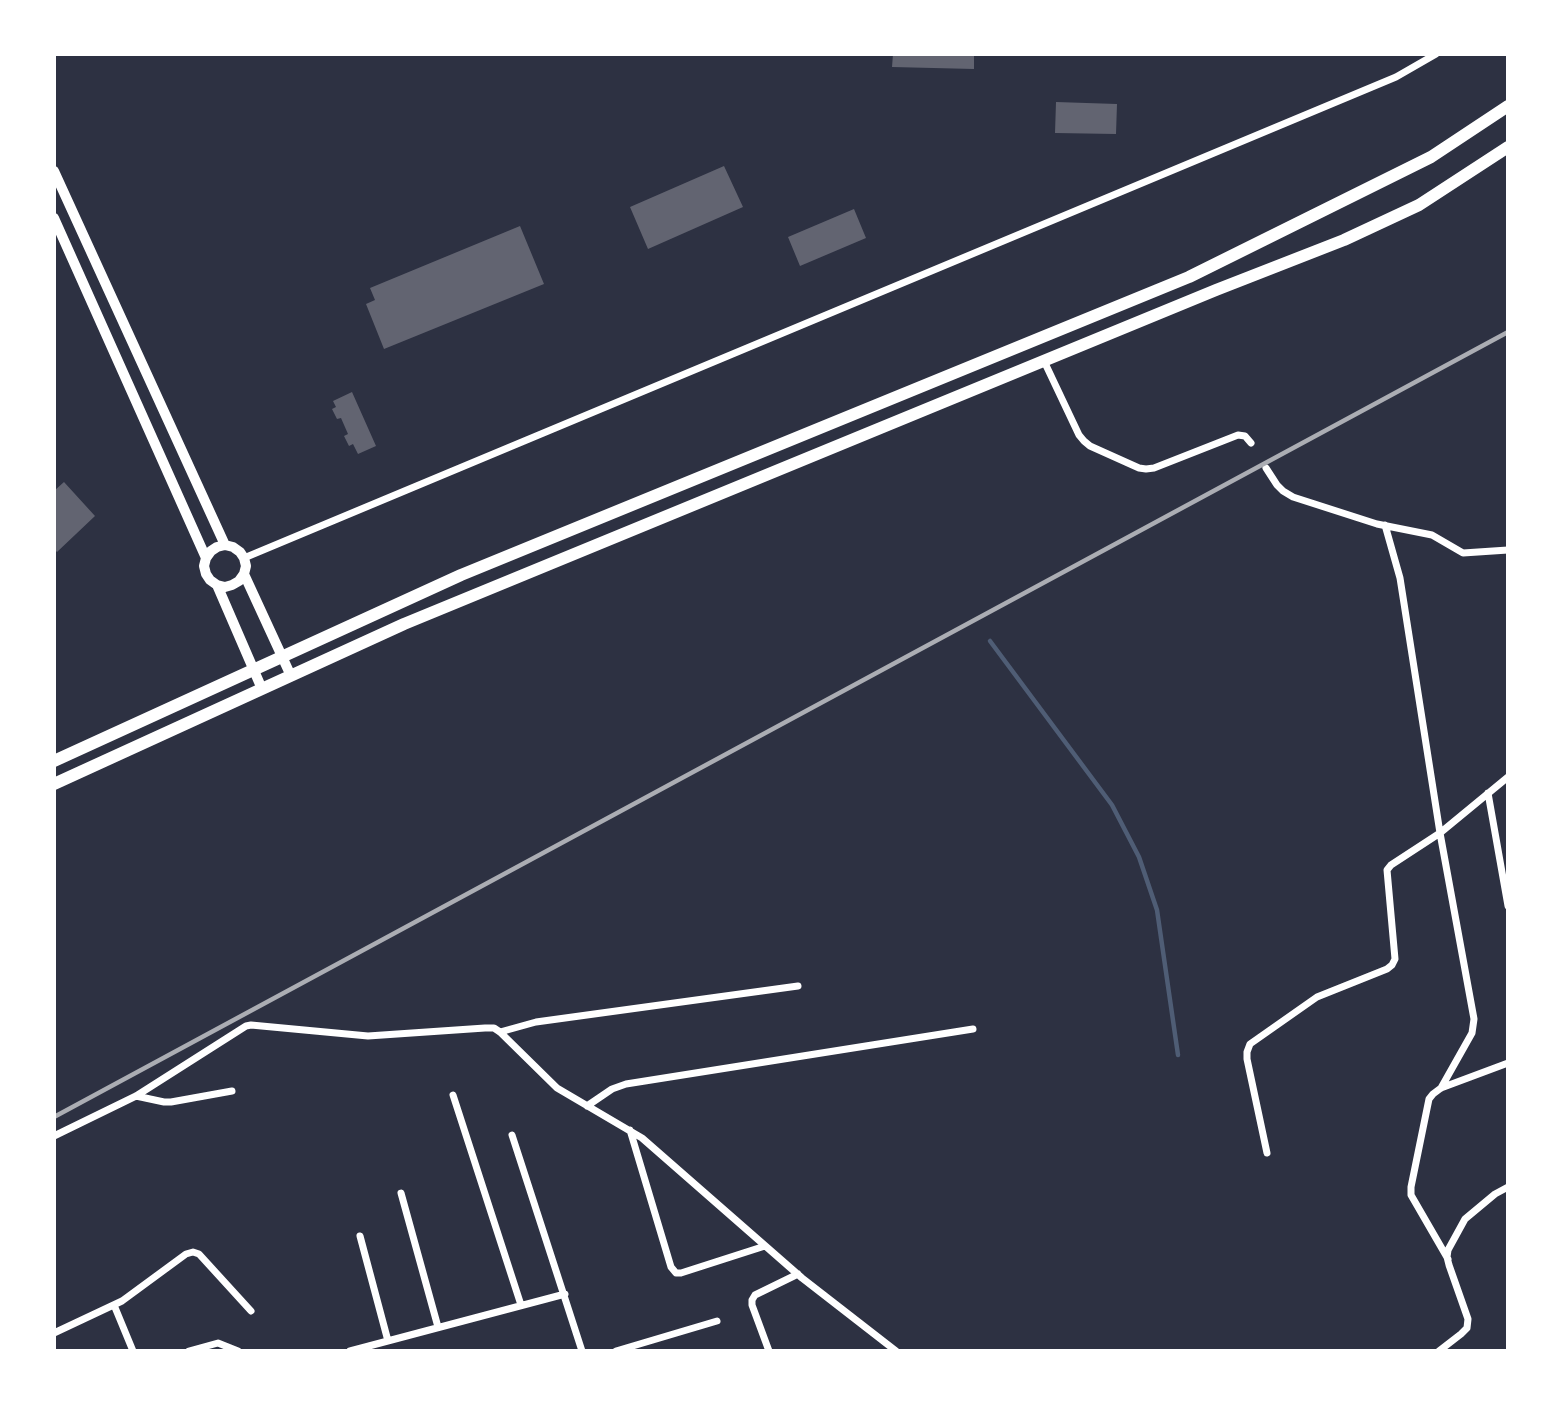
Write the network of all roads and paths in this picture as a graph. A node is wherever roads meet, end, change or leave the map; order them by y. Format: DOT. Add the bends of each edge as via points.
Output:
graph roads {
  1 [pos="1436,54"];
  2 [pos="1508,106"];
  3 [pos="1508,147"];
  4 [pos="54,171"];
  5 [pos="54,218"];
  6 [pos="1044,361"];
  7 [pos="1251,443"];
  8 [pos="1266,468"];
  9 [pos="1385,525"];
  10 [pos="225,545"];
  11 [pos="1508,550"];
  12 [pos="206,558"];
  13 [pos="244,558"];
  14 [pos="244,574"];
  15 [pos="217,585"];
  16 [pos="282,657"];
  17 [pos="253,670"];
  18 [pos="291,676"];
  19 [pos="262,690"];
  20 [pos="54,761"];
  21 [pos="1508,777"];
  22 [pos="54,784"];
  23 [pos="1488,793"];
  24 [pos="1440,833"];
  25 [pos="1508,906"];
  26 [pos="798,986"];
  27 [pos="973,1029"];
  28 [pos="500,1032"];
  29 [pos="1508,1062"];
  30 [pos="1441,1088"];
  31 [pos="232,1091"];
  32 [pos="453,1095"];
  33 [pos="136,1096"];
  34 [pos="587,1106"];
  35 [pos="629,1130"];
  36 [pos="512,1135"];
  37 [pos="54,1136"];
  38 [pos="1267,1153"];
  39 [pos="1508,1180"];
  40 [pos="1506,1188"];
  41 [pos="401,1193"];
  42 [pos="360,1236"];
  43 [pos="765,1246"];
  44 [pos="1448,1259"];
  45 [pos="798,1274"];
  46 [pos="565,1294"];
  47 [pos="114,1305"];
  48 [pos="521,1305"];
  49 [pos="251,1311"];
  50 [pos="717,1321"];
  51 [pos="438,1327"];
  52 [pos="54,1333"];
  53 [pos="388,1341"];
  54 [pos="133,1351"];
  55 [pos="189,1351"];
  56 [pos="238,1351"];
  57 [pos="350,1351"];
  58 [pos="582,1351"];
  59 [pos="616,1351"];
  60 [pos="769,1351"];
  61 [pos="896,1351"];
  62 [pos="1439,1351"];
  1 -- 13 [label="street" via="1383,82"];
  2 -- 16 [label="highway" via="1431,157 1189,277 461,576"];
  3 -- 6 [label="highway" via="1419,205 1344,240"];
  4 -- 10 [label="street"];
  5 -- 12 [label="street"];
  6 -- 7 [label="street" via="1084,441 1139,468 1154,468 1238,435"];
  6 -- 18 [label="highway" via="404,624"];
  8 -- 9 [label="street" via="1277,485 1293,497"];
  9 -- 11 [label="street" via="1432,535 1463,553"];
  9 -- 24 [label="street" via="1400,578"];
  10 -- 12 [label="street"];
  10 -- 13 [label="street"];
  12 -- 15 [label="street" via="206,574"];
  13 -- 14 [label="street"];
  14 -- 15 [label="street" via="232,585"];
  14 -- 16 [label="street"];
  15 -- 17 [label="street"];
  16 -- 17 [label="highway"];
  16 -- 18 [label="street"];
  17 -- 19 [label="street"];
  17 -- 20 [label="highway"];
  18 -- 19 [label="highway"];
  19 -- 22 [label="highway"];
  21 -- 23 [label="street"];
  23 -- 24 [label="street"];
  23 -- 25 [label="street"];
  24 -- 30 [label="street" via="1474,1019 1472,1033"];
  24 -- 38 [label="street" via="1387,870 1392,965 1317,998 1250,1044 1247,1059"];
  26 -- 28 [label="street" via="536,1022"];
  27 -- 34 [label="street" via="626,1084"];
  28 -- 33 [label="street" via="485,1027 368,1036 251,1025"];
  28 -- 34 [label="street" via="549,1082"];
  29 -- 30 [label="street"];
  30 -- 44 [label="street" via="1429,1099 1411,1195"];
  31 -- 33 [label="street" via="171,1102"];
  32 -- 48 [label="street"];
  33 -- 37 [label="street"];
  34 -- 35 [label="street"];
  35 -- 43 [label="street"];
  35 -- 43 [label="street" via="676,1273"];
  36 -- 46 [label="street"];
  39 -- 40 [label="street"];
  40 -- 44 [label="street" via="1465,1219 1448,1250"];
  41 -- 51 [label="street"];
  42 -- 53 [label="street"];
  43 -- 45 [label="street"];
  44 -- 62 [label="street" via="1468,1320 1467,1328"];
  45 -- 60 [label="street" via="752,1300"];
  45 -- 61 [label="street"];
  46 -- 48 [label="street"];
  46 -- 58 [label="street"];
  47 -- 49 [label="street" via="193,1252"];
  47 -- 52 [label="street"];
  47 -- 54 [label="street"];
  48 -- 51 [label="street"];
  50 -- 59 [label="street"];
  51 -- 53 [label="street"];
  53 -- 57 [label="street"];
  55 -- 56 [label="street" via="218,1343"];
}
